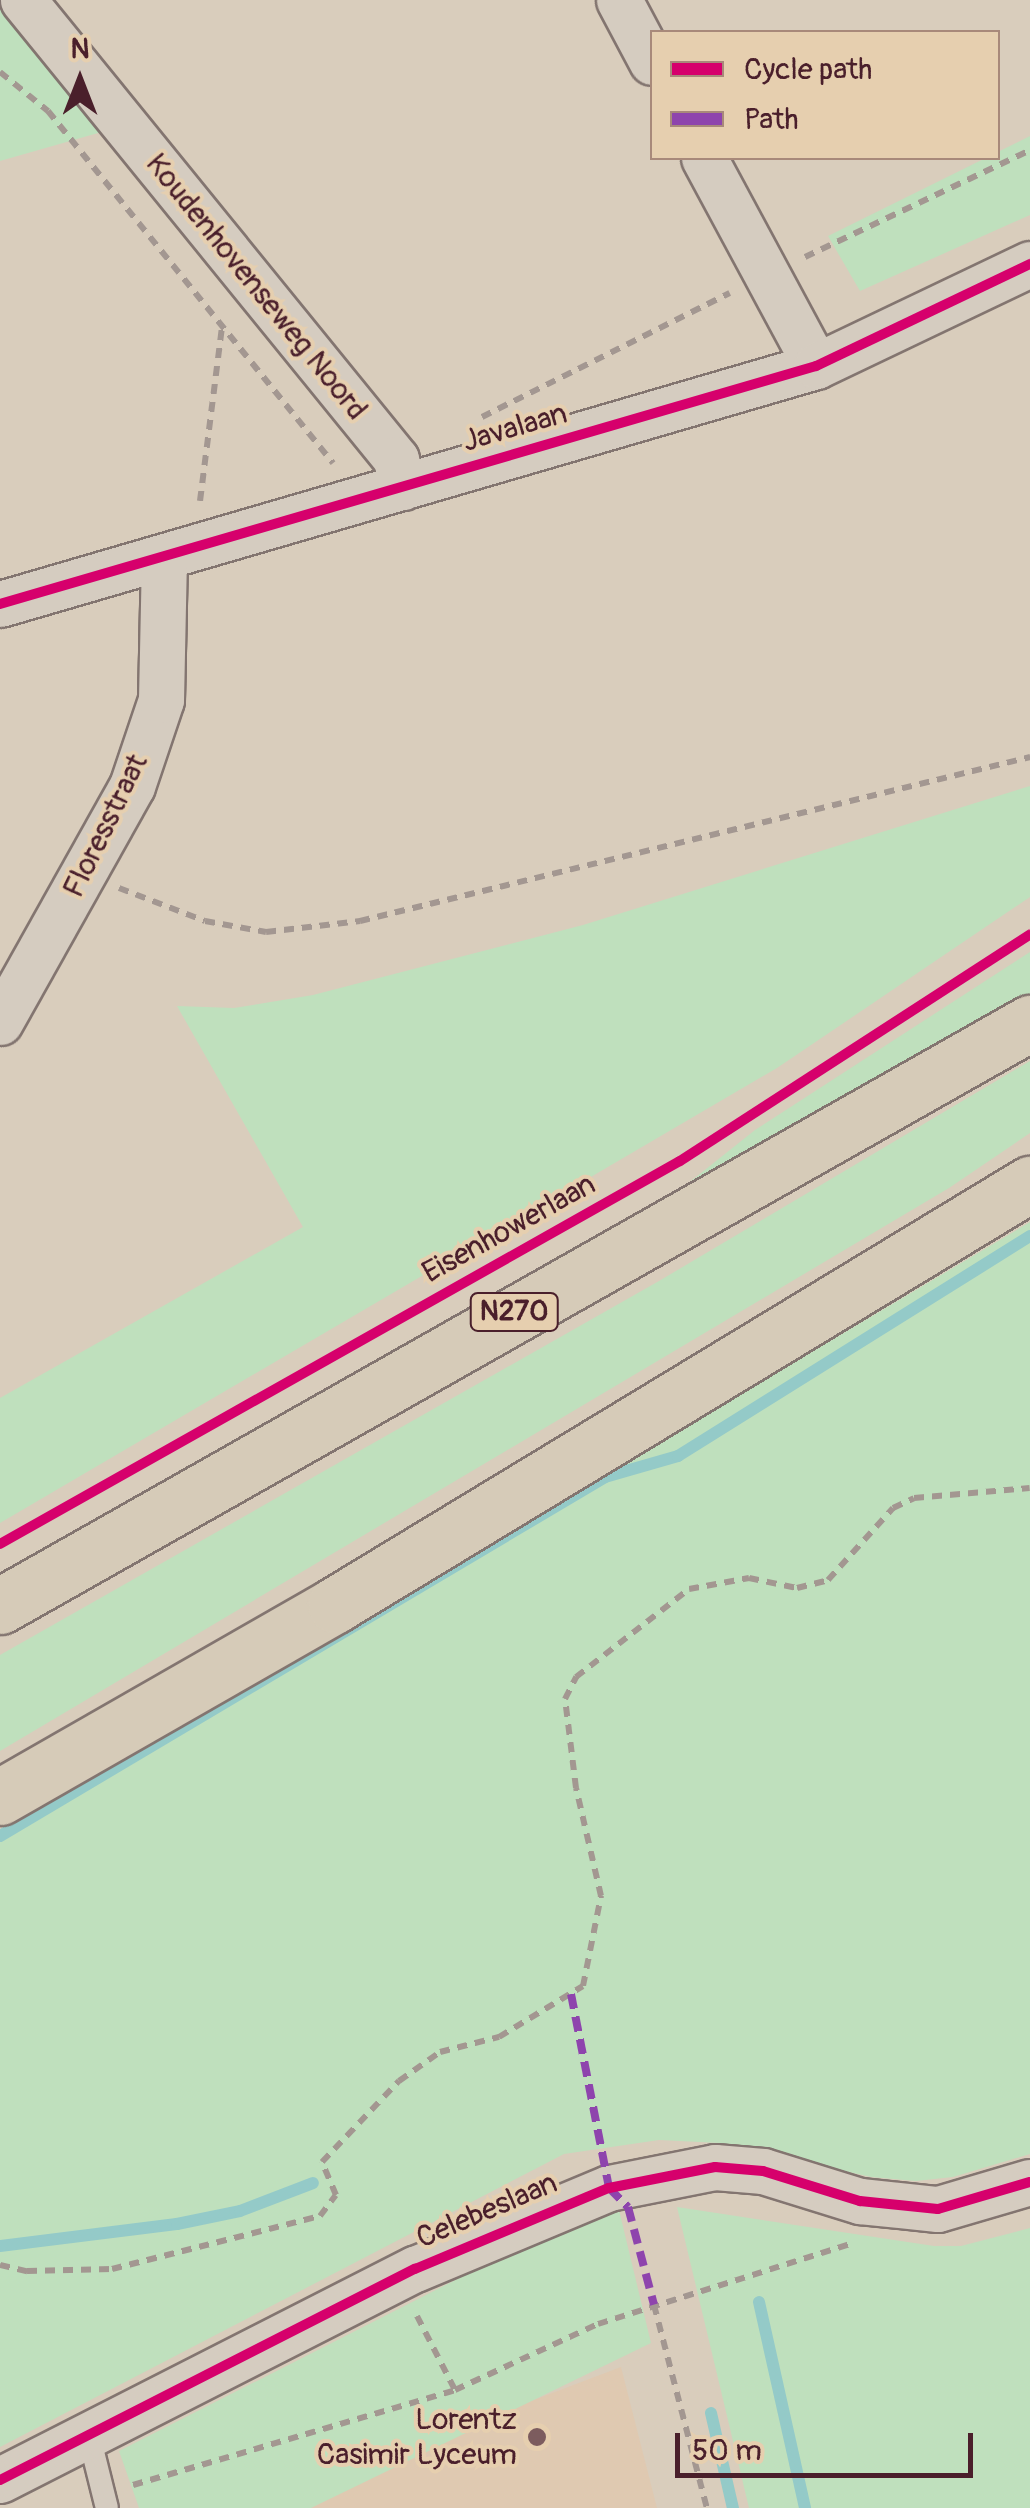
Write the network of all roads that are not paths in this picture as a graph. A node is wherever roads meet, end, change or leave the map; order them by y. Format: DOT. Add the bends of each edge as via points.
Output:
graph roads {
  1 [pos="23,0"];
  2 [pos="619,0"];
  3 [pos="650,58"];
  4 [pos="705,160"];
  5 [pos="1030,264"];
  6 [pos="816,366"];
  7 [pos="382,493"];
  8 [pos="179,552"];
  9 [pos="0,604"];
  10 [pos="0,1022"];
  11 [pos="1030,1023"];
  12 [pos="1030,1184"];
  13 [pos="0,1606"];
  14 [pos="0,1798"];
  15 [pos="1030,2182"];
  16 [pos="89,2436"];
  17 [pos="0,2480"];
  18 [pos="104,2501"];
  1 -- 7 [label="street, Koudenhovenseweg Noord" via="396,459"];
  2 -- 3 [label="street"];
  4 -- 6 [label="street"];
  5 -- 6 [label="street, Javalaan"];
  6 -- 7 [label="street, Javalaan"];
  7 -- 8 [label="street, Javalaan"];
  8 -- 9 [label="street, Javalaan"];
  8 -- 10 [label="street, Floresstraat" via="161,700 132,786"];
  11 -- 13 [label="main road, N270"];
  12 -- 14 [label="main road" via="335,1605"];
  15 -- 16 [label="street, Celebeslaan" via="938,2208 898,2207 764,2172 677,2171 609,2188 398,2277"];
  16 -- 17 [label="street, Celebeslaan"];
  16 -- 18 [label="lane"];
}
